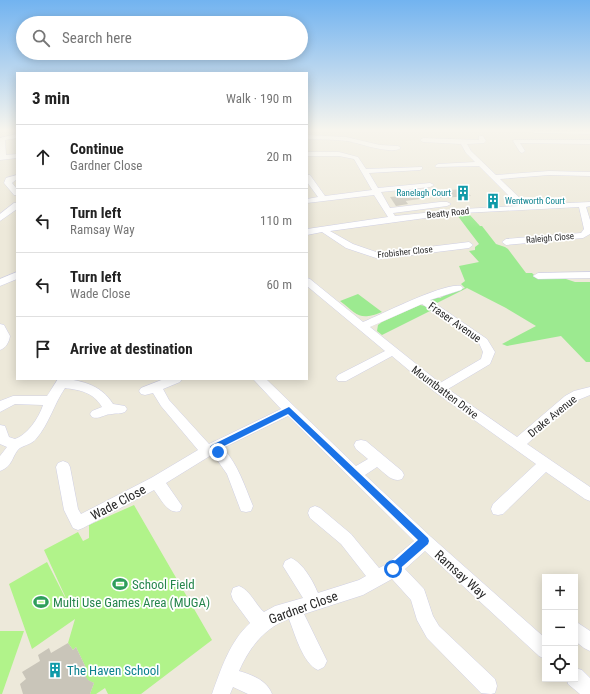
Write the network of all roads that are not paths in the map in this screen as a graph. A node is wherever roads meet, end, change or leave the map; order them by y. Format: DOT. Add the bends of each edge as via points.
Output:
graph roads {
  1 [pos="360,163"];
  2 [pos="481,164"];
  3 [pos="438,166"];
  4 [pos="420,168"];
  5 [pos="365,171"];
  6 [pos="590,174"];
  7 [pos="16,177"];
  8 [pos="495,177"];
  9 [pos="308,178"];
  10 [pos="430,186"];
  11 [pos="376,191"];
  12 [pos="16,192"];
  13 [pos="322,198"];
  14 [pos="308,200"];
  15 [pos="447,204"];
  16 [pos="586,204"];
  17 [pos="16,206"];
  18 [pos="525,207"];
  19 [pos="388,211"];
  20 [pos="0,219"];
  21 [pos="393,219"];
  22 [pos="323,229"];
  23 [pos="308,232"];
  24 [pos="506,242"];
  25 [pos="469,245"];
  26 [pos="16,275"];
  27 [pos="590,275"];
  28 [pos="538,276"];
  29 [pos="308,282"];
  30 [pos="0,283"];
  31 [pos="458,288"];
  32 [pos="422,299"];
  33 [pos="362,326"];
  34 [pos="0,327"];
  35 [pos="0,346"];
  36 [pos="393,351"];
  37 [pos="342,378"];
  38 [pos="173,380"];
  39 [pos="260,380"];
  40 [pos="63,381"];
  41 [pos="439,389"];
  42 [pos="590,391"];
  43 [pos="50,401"];
  44 [pos="0,407"];
  45 [pos="289,410"];
  46 [pos="96,414"];
  47 [pos="0,430"];
  48 [pos="15,445"];
  49 [pos="361,445"];
  50 [pos="517,445"];
  51 [pos="211,449"];
  52 [pos="378,459"];
  53 [pos="545,464"];
  54 [pos="0,465"];
  55 [pos="63,467"];
  56 [pos="355,474"];
  57 [pos="397,474"];
  58 [pos="156,482"];
  59 [pos="590,495"];
  60 [pos="175,506"];
  61 [pos="246,506"];
  62 [pos="498,509"];
  63 [pos="315,513"];
  64 [pos="425,541"];
  65 [pos="291,566"];
  66 [pos="393,569"];
  67 [pos="378,579"];
  68 [pos="239,594"];
  69 [pos="313,602"];
  70 [pos="293,609"];
  71 [pos="263,622"];
  72 [pos="542,647"];
  73 [pos="318,661"];
  74 [pos="227,676"];
  75 [pos="578,680"];
  76 [pos="488,686"];
  77 [pos="590,690"];
  78 [pos="221,694"];
  79 [pos="264,694"];
  1 -- 5 [label="street"];
  2 -- 3 [label="street"];
  2 -- 8 [label="street"];
  4 -- 5 [label="street"];
  5 -- 11 [label="street"];
  6 -- 8 [label="street" via="549,173"];
  7 -- 12 [label="street" via="8,183"];
  8 -- 18 [label="street"];
  9 -- 13 [label="street"];
  10 -- 11 [label="street"];
  11 -- 13 [label="street"];
  11 -- 19 [label="street"];
  13 -- 14 [label="street"];
  15 -- 19 [label="street"];
  16 -- 18 [label="street, Beatty Road"];
  16 -- 24 [label="street, Raleigh Close" via="588,229 583,234"];
  17 -- 20 [label="street"];
  18 -- 21 [label="street, Beatty Road"];
  19 -- 21 [label="street"];
  21 -- 22 [label="street, Beatty Road"];
  22 -- 23 [label="street, Beatty Road"];
  22 -- 25 [label="street, Frobisher Close" via="366,254 379,256"];
  26 -- 30 [label="street"];
  27 -- 28 [label="street"];
  29 -- 33 [label="street, Mountbatten Drive"];
  31 -- 32 [label="street, Fraser Avenue"];
  32 -- 33 [label="street, Fraser Avenue"];
  32 -- 41 [label="street, Fraser Avenue" via="483,341 489,352 486,360"];
  33 -- 36 [label="street, Mountbatten Drive"];
  34 -- 35 [label="street" via="5,338"];
  36 -- 37 [label="street"];
  36 -- 41 [label="street, Mountbatten Drive"];
  38 -- 51 [label="street" via="150,389"];
  39 -- 45 [label="street, Ramsay Way"];
  40 -- 43 [label="street"];
  40 -- 46 [label="street" via="87,387 115,409"];
  41 -- 50 [label="street, Mountbatten Drive"];
  42 -- 50 [label="street, Drake Avenue" via="569,399"];
  43 -- 44 [label="street" via="14,400"];
  43 -- 48 [label="street" via="38,428 25,441"];
  45 -- 51 [label="street, Wade Close"];
  45 -- 56 [label="street, Ramsay Way"];
  47 -- 48 [label="street" via="3,440"];
  48 -- 54 [label="street"];
  49 -- 52 [label="street"];
  50 -- 53 [label="street, Mountbatten Drive"];
  51 -- 58 [label="street, Wade Close"];
  51 -- 61 [label="street" via="230,468"];
  52 -- 56 [label="street"];
  52 -- 57 [label="street"];
  53 -- 59 [label="street, Mountbatten Drive"];
  53 -- 62 [label="street"];
  55 -- 58 [label="street, Wade Close" via="71,510 78,523"];
  56 -- 64 [label="street, Ramsay Way"];
  58 -- 60 [label="street"];
  63 -- 67 [label="street" via="346,539"];
  64 -- 66 [label="street, Gardner Close"];
  64 -- 72 [label="street, Ramsay Way"];
  65 -- 69 [label="street"];
  66 -- 67 [label="street, Gardner Close"];
  66 -- 76 [label="street" via="418,595 433,632"];
  67 -- 69 [label="street, Gardner Close" via="363,587"];
  68 -- 71 [label="street" via="253,614"];
  69 -- 70 [label="street, Gardner Close"];
  70 -- 71 [label="street, Gardner Close" via="274,615"];
  70 -- 73 [label="street"];
  71 -- 74 [label="street, Gardner Close" via="244,641"];
  74 -- 78 [label="street, Gardner Close"];
  74 -- 79 [label="street" via="242,680"];
  75 -- 77 [label="street"];
}
